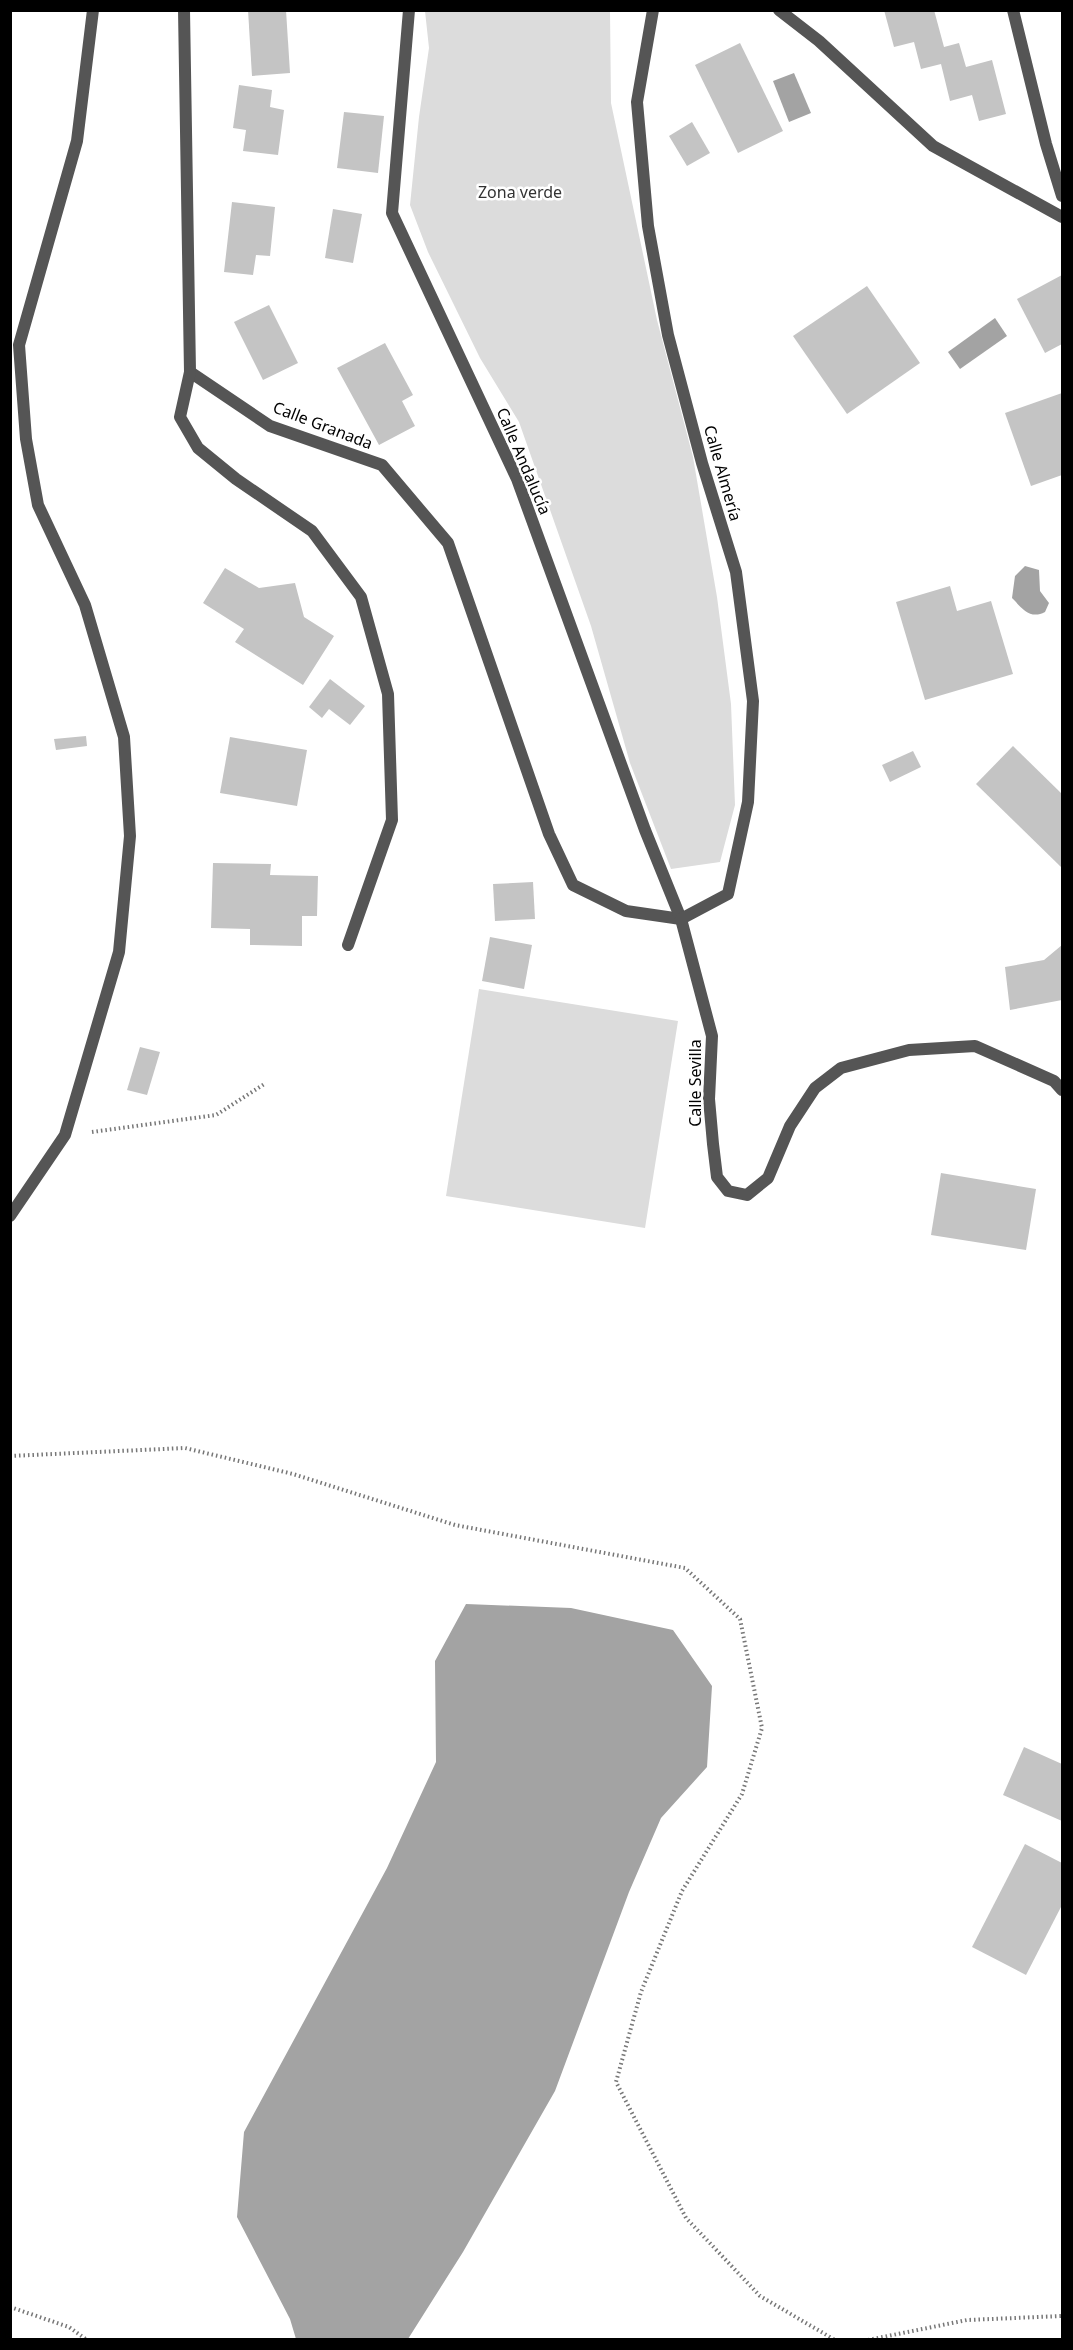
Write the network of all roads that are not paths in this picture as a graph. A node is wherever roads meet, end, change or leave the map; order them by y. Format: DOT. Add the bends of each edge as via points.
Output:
graph roads {
  1 [pos="93,10"];
  2 [pos="184,10"];
  3 [pos="409,10"];
  4 [pos="653,10"];
  5 [pos="779,10"];
  6 [pos="1013,10"];
  7 [pos="1062,196"];
  8 [pos="1062,217"];
  9 [pos="190,372"];
  10 [pos="681,919"];
  11 [pos="348,945"];
  12 [pos="1062,1090"];
  13 [pos="10,1216"];
  1 -- 13 [label="street" via="77,141 19,345 26,439 38,506 85,605 124,737 130,836 118,952 65,1135"];
  2 -- 9 [label="street"];
  3 -- 10 [label="street, Calle Andalucía" via="392,213 517,479"];
  4 -- 10 [label="street, Calle Almería" via="637,102 648,226 668,335 736,572 753,701 748,802 728,894"];
  5 -- 8 [label="street" via="819,41 933,146"];
  6 -- 7 [label="street"];
  9 -- 10 [label="street, Calle Granada" via="270,426 382,465 448,543 549,834 573,885 626,911"];
  9 -- 11 [label="street" via="180,417 198,448 312,531 360,597 388,694 392,820"];
  10 -- 12 [label="street, Calle Sevilla" via="712,1036 709,1100 713,1144 717,1177 728,1191 747,1195 768,1178 790,1126 815,1088 841,1068 909,1050 975,1046 1054,1081"];
}
